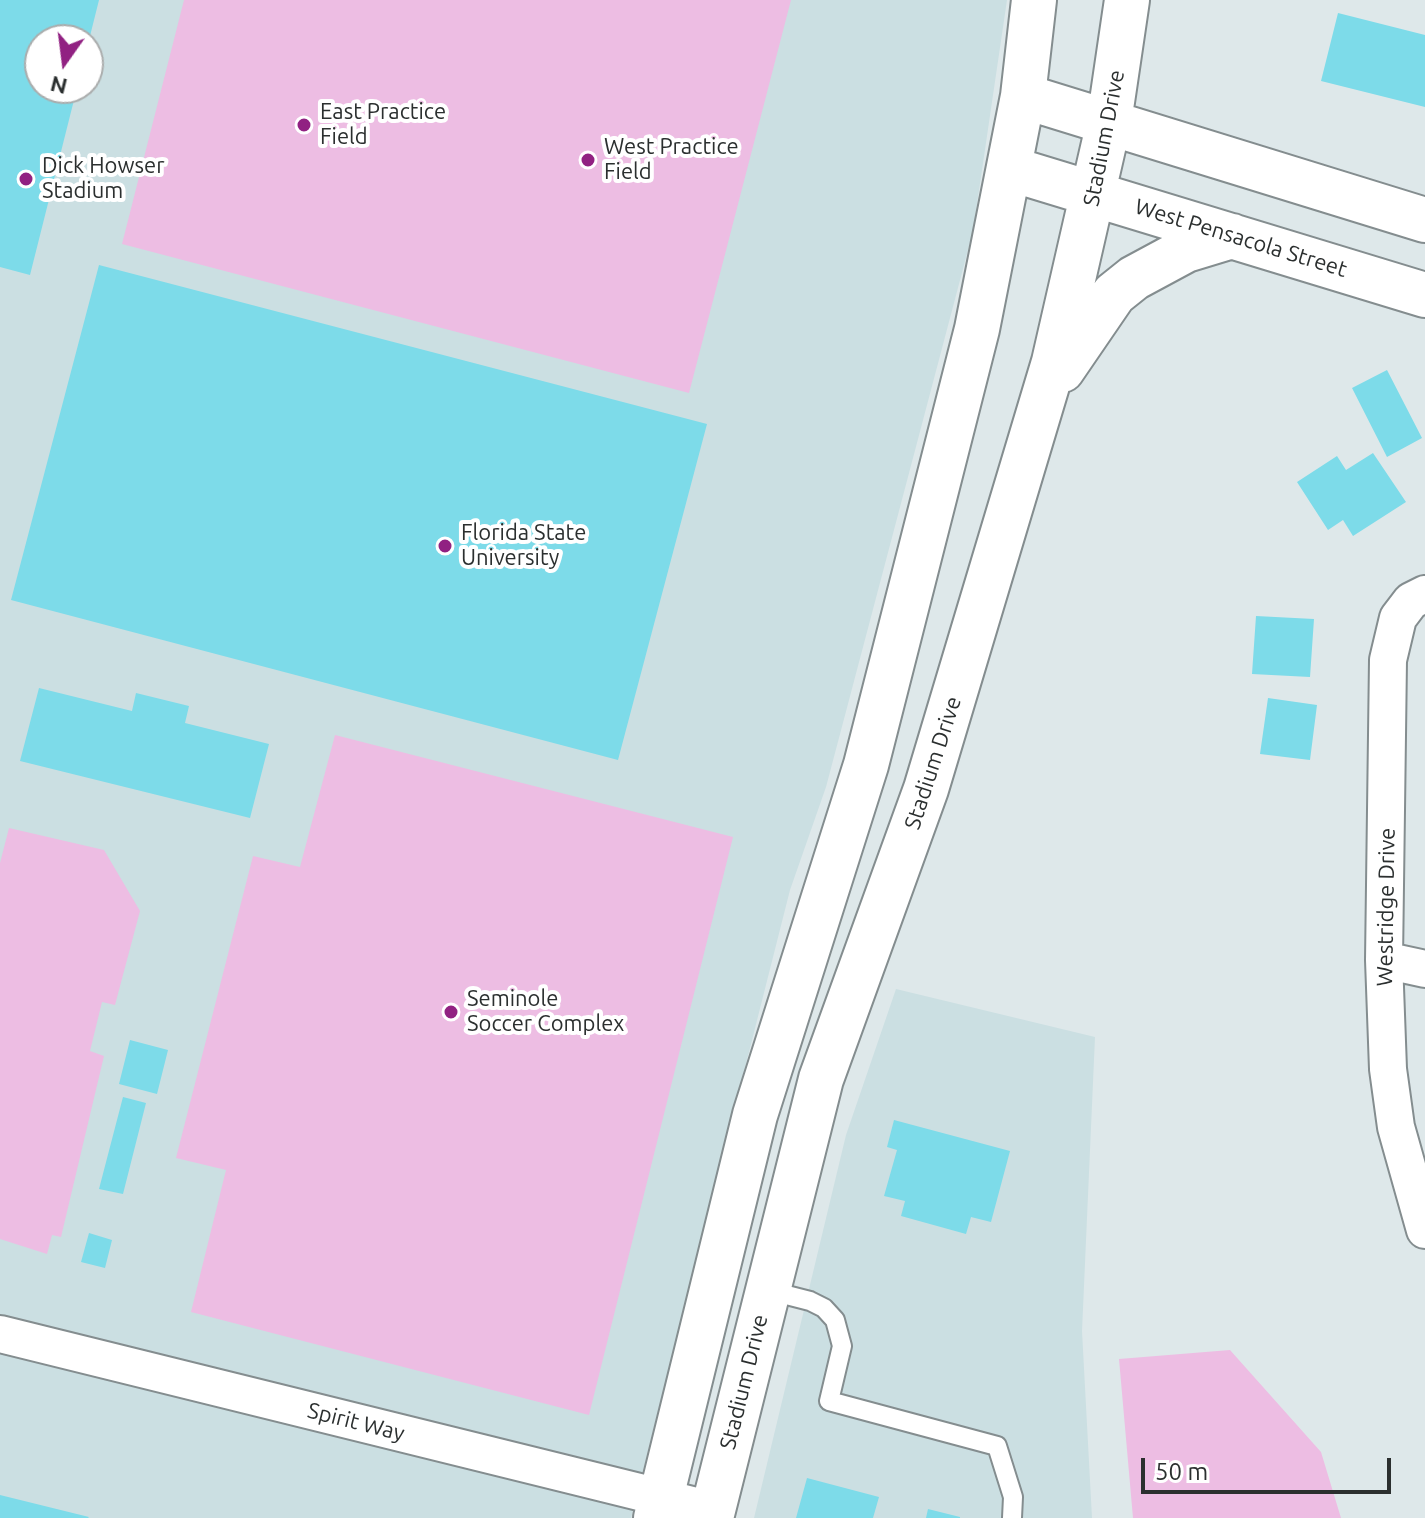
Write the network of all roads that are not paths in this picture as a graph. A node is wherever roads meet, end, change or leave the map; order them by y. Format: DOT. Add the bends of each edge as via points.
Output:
graph roads {
  1 [pos="1034,0"];
  2 [pos="1127,0"];
  3 [pos="1023,96"];
  4 [pos="1109,122"];
  5 [pos="1011,169"];
  6 [pos="1094,193"];
  7 [pos="1425,220"];
  8 [pos="1232,236"];
  9 [pos="1425,295"];
  10 [pos="1045,391"];
  11 [pos="1425,594"];
  12 [pos="1384,960"];
  13 [pos="1425,969"];
  14 [pos="1425,1230"];
  15 [pos="715,1276"];
  16 [pos="767,1290"];
  17 [pos="0,1334"];
  18 [pos="658,1508"];
  19 [pos="712,1514"];
  20 [pos="1012,1518"];
  1 -- 3 [label="main road"];
  2 -- 4 [label="main road, Stadium Drive"];
  3 -- 4 [label="main road"];
  3 -- 5 [label="main road"];
  4 -- 6 [label="main road, Stadium Drive"];
  4 -- 7 [label="main road"];
  5 -- 6 [label="main road, West Pensacola Street"];
  5 -- 15 [label="main road" via="977,329 866,765 773,1053"];
  6 -- 8 [label="main road, West Pensacola Street"];
  6 -- 10 [label="main road, Stadium Drive"];
  8 -- 9 [label="main road, West Pensacola Street"];
  8 -- 10 [label="main road" via="1186,250 1114,294"];
  10 -- 16 [label="main road, Stadium Drive" via="926,789 821,1079"];
  11 -- 12 [label="street, Westridge Drive" via="1411,601 1398,618 1388,660"];
  12 -- 13 [label="street"];
  12 -- 14 [label="street, Westridge Drive" via="1396,1127"];
  15 -- 16 [label="main road"];
  15 -- 18 [label="main road"];
  16 -- 19 [label="main road, Stadium Drive"];
  16 -- 20 [label="lane" via="810,1301 835,1320 842,1346 829,1401 997,1446 1013,1497"];
  17 -- 18 [label="street, Spirit Way"];
  18 -- 19 [label="street, Spirit Way"];
}
